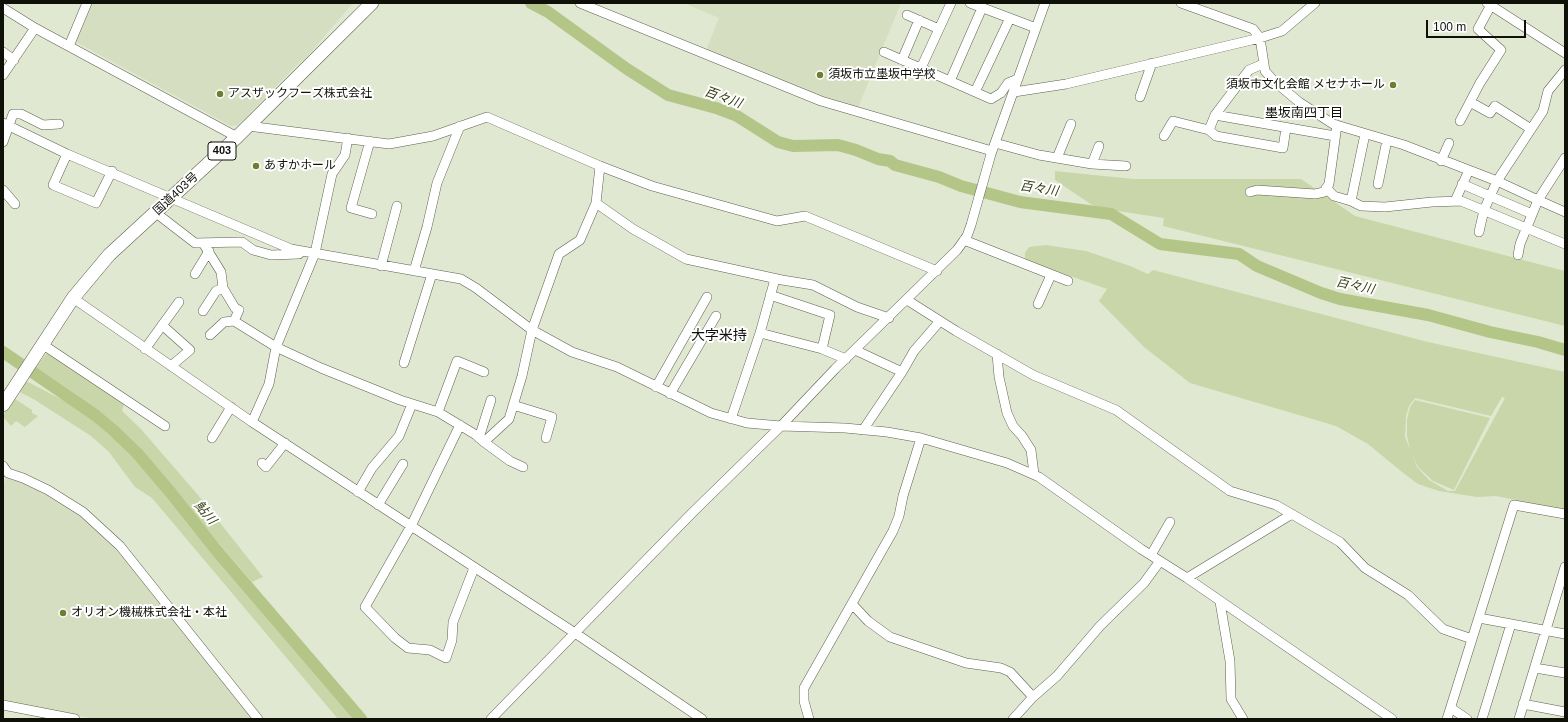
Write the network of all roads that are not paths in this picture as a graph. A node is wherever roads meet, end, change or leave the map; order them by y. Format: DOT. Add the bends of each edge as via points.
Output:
graph roads {
  1 [pos="87,3"];
  2 [pos="372,3"];
  3 [pos="580,3"];
  4 [pos="951,3"];
  5 [pos="970,3"];
  6 [pos="1046,3"];
  7 [pos="1181,3"];
  8 [pos="1313,3"];
  9 [pos="1489,4"];
  10 [pos="3,8"];
  11 [pos="982,8"];
  12 [pos="907,14"];
  13 [pos="1010,18"];
  14 [pos="920,20"];
  15 [pos="35,28"];
  16 [pos="1036,28"];
  17 [pos="939,29"];
  18 [pos="1260,38"];
  19 [pos="69,46"];
  20 [pos="3,52"];
  21 [pos="884,52"];
  22 [pos="1565,54"];
  23 [pos="14,60"];
  24 [pos="902,60"];
  25 [pos="1152,63"];
  26 [pos="1263,64"];
  27 [pos="921,68"];
  28 [pos="1565,70"];
  29 [pos="3,76"];
  30 [pos="1018,79"];
  31 [pos="950,81"];
  32 [pos="975,92"];
  33 [pos="1014,92"];
  34 [pos="1140,97"];
  35 [pos="1470,102"];
  36 [pos="1215,115"];
  37 [pos="1460,121"];
  38 [pos="6,124"];
  39 [pos="59,124"];
  40 [pos="1071,124"];
  41 [pos="1337,125"];
  42 [pos="248,126"];
  43 [pos="460,126"];
  44 [pos="1286,128"];
  45 [pos="1531,129"];
  46 [pos="1209,130"];
  47 [pos="1365,134"];
  48 [pos="237,136"];
  49 [pos="1164,136"];
  50 [pos="1335,136"];
  51 [pos="348,138"];
  52 [pos="1387,140"];
  53 [pos="370,141"];
  54 [pos="3,142"];
  55 [pos="1449,144"];
  56 [pos="1099,146"];
  57 [pos="993,150"];
  58 [pos="67,154"];
  59 [pos="1057,158"];
  60 [pos="1565,158"];
  61 [pos="1441,161"];
  62 [pos="1092,164"];
  63 [pos="600,166"];
  64 [pos="1126,166"];
  65 [pos="1469,170"];
  66 [pos="112,172"];
  67 [pos="1497,181"];
  68 [pos="1378,184"];
  69 [pos="1462,184"];
  70 [pos="1326,188"];
  71 [pos="3,190"];
  72 [pos="1250,192"];
  73 [pos="1491,196"];
  74 [pos="173,198"];
  75 [pos="1538,200"];
  76 [pos="1351,201"];
  77 [pos="1455,201"];
  78 [pos="596,203"];
  79 [pos="16,204"];
  80 [pos="397,206"];
  81 [pos="1484,210"];
  82 [pos="1565,212"];
  83 [pos="156,213"];
  84 [pos="372,214"];
  85 [pos="1532,214"];
  86 [pos="1527,227"];
  87 [pos="1479,232"];
  88 [pos="964,240"];
  89 [pos="1565,244"];
  90 [pos="206,247"];
  91 [pos="315,253"];
  92 [pos="1518,255"];
  93 [pos="381,266"];
  94 [pos="414,271"];
  95 [pos="937,271"];
  96 [pos="195,274"];
  97 [pos="432,274"];
  98 [pos="1051,275"];
  99 [pos="774,279"];
  100 [pos="1068,281"];
  101 [pos="223,288"];
  102 [pos="770,295"];
  103 [pos="707,297"];
  104 [pos="73,298"];
  105 [pos="1038,299"];
  106 [pos="907,300"];
  107 [pos="179,302"];
  108 [pos="203,311"];
  109 [pos="716,316"];
  110 [pos="889,318"];
  111 [pos="234,321"];
  112 [pos="940,321"];
  113 [pos="162,325"];
  114 [pos="532,330"];
  115 [pos="760,332"];
  116 [pos="210,335"];
  117 [pos="42,344"];
  118 [pos="276,347"];
  119 [pos="145,349"];
  120 [pos="822,349"];
  121 [pos="855,350"];
  122 [pos="997,354"];
  123 [pos="846,359"];
  124 [pos="404,363"];
  125 [pos="171,366"];
  126 [pos="484,372"];
  127 [pos="902,372"];
  128 [pos="656,387"];
  129 [pos="670,394"];
  130 [pos="491,400"];
  131 [pos="412,404"];
  132 [pos="3,405"];
  133 [pos="513,405"];
  134 [pos="231,407"];
  135 [pos="438,412"];
  136 [pos="731,419"];
  137 [pos="252,422"];
  138 [pos="460,425"];
  139 [pos="165,426"];
  140 [pos="781,426"];
  141 [pos="863,430"];
  142 [pos="212,438"];
  143 [pos="546,438"];
  144 [pos="921,438"];
  145 [pos="481,440"];
  146 [pos="284,443"];
  147 [pos="403,464"];
  148 [pos="3,466"];
  149 [pos="266,466"];
  150 [pos="523,467"];
  151 [pos="1034,474"];
  152 [pos="358,492"];
  153 [pos="378,505"];
  154 [pos="1292,514"];
  155 [pos="1565,514"];
  156 [pos="1170,522"];
  157 [pos="411,526"];
  158 [pos="1151,555"];
  159 [pos="1160,561"];
  160 [pos="1565,567"];
  161 [pos="474,568"];
  162 [pos="1187,578"];
  163 [pos="1561,592"];
  164 [pos="1220,602"];
  165 [pos="853,605"];
  166 [pos="1479,618"];
  167 [pos="1511,624"];
  168 [pos="1546,630"];
  169 [pos="575,633"];
  170 [pos="1565,634"];
  171 [pos="1472,639"];
  172 [pos="1535,668"];
  173 [pos="1565,673"];
  174 [pos="1033,697"];
  175 [pos="1523,704"];
  176 [pos="3,705"];
  177 [pos="1450,708"];
  178 [pos="1565,712"];
  179 [pos="75,719"];
  180 [pos="258,719"];
  181 [pos="491,719"];
  182 [pos="702,719"];
  183 [pos="810,719"];
  184 [pos="1012,719"];
  185 [pos="1243,719"];
  186 [pos="1392,719"];
  187 [pos="1447,719"];
  188 [pos="1467,719"];
  189 [pos="1482,719"];
  190 [pos="1519,719"];
  1 -- 19 [label="street"];
  2 -- 42 [label="highway, 国道403号 / 403"];
  3 -- 57 [label="street" via="821,101"];
  4 -- 17 [label="street"];
  5 -- 11 [label="street"];
  6 -- 16 [label="street"];
  7 -- 18 [label="street" via="1253,29"];
  8 -- 18 [label="street" via="1282,31"];
  9 -- 22 [label="street"];
  9 -- 35 [label="street" via="1478,28 1501,50"];
  10 -- 15 [label="street"];
  11 -- 13 [label="street"];
  11 -- 31 [label="street"];
  12 -- 14 [label="street"];
  13 -- 16 [label="street"];
  13 -- 32 [label="street"];
  14 -- 17 [label="street"];
  14 -- 24 [label="street"];
  15 -- 19 [label="street"];
  15 -- 23 [label="street"];
  16 -- 30 [label="street"];
  17 -- 27 [label="street"];
  18 -- 25 [label="street"];
  18 -- 26 [label="street"];
  19 -- 48 [label="street"];
  20 -- 23 [label="street"];
  21 -- 24 [label="street"];
  23 -- 29 [label="street"];
  24 -- 27 [label="street"];
  25 -- 33 [label="street" via="1066,84"];
  25 -- 34 [label="street"];
  26 -- 36 [label="street" via="1249,70"];
  26 -- 41 [label="street" via="1265,71 1274,81 1299,102"];
  27 -- 31 [label="street"];
  28 -- 45 [label="street" via="1548,91 1543,111"];
  30 -- 32 [label="street" via="1008,83 1001,93 991,99"];
  30 -- 33 [label="street"];
  31 -- 32 [label="street"];
  33 -- 57 [label="street"];
  35 -- 37 [label="street"];
  35 -- 45 [label="street" via="1490,112 1495,106"];
  36 -- 44 [label="street"];
  36 -- 46 [label="street"];
  38 -- 39 [label="street" via="13,114 21,114 43,125"];
  38 -- 54 [label="street"];
  38 -- 58 [label="street"];
  40 -- 59 [label="street"];
  41 -- 47 [label="street"];
  41 -- 50 [label="street"];
  42 -- 48 [label="highway, 国道403号 / 403"];
  42 -- 51 [label="street"];
  43 -- 53 [label="street" via="433,136 390,144"];
  43 -- 63 [label="street" via="487,117"];
  43 -- 94 [label="street" via="437,183"];
  44 -- 46 [label="street" via="1283,148 1216,136"];
  44 -- 50 [label="street"];
  45 -- 67 [label="street"];
  46 -- 49 [label="street" via="1173,121"];
  47 -- 52 [label="street"];
  47 -- 76 [label="street"];
  48 -- 74 [label="highway, 国道403号 / 403"];
  50 -- 70 [label="street" via="1329,184"];
  51 -- 53 [label="street"];
  51 -- 91 [label="street" via="345,155 332,174"];
  52 -- 61 [label="street"];
  52 -- 68 [label="street"];
  53 -- 84 [label="street" via="351,208"];
  55 -- 61 [label="street"];
  56 -- 62 [label="street"];
  57 -- 59 [label="street"];
  57 -- 88 [label="street" via="971,225"];
  58 -- 66 [label="street"];
  58 -- 66 [label="street" via="53,185 96,203"];
  59 -- 62 [label="street"];
  60 -- 75 [label="street"];
  61 -- 65 [label="street"];
  62 -- 64 [label="street"];
  63 -- 78 [label="street"];
  63 -- 95 [label="street" via="652,186 777,220 805,216"];
  65 -- 67 [label="street"];
  65 -- 69 [label="street"];
  66 -- 74 [label="street"];
  67 -- 73 [label="street"];
  67 -- 75 [label="street"];
  69 -- 73 [label="street"];
  69 -- 77 [label="street"];
  70 -- 72 [label="street" via="1324,192 1315,194 1257,190"];
  70 -- 76 [label="street" via="1334,196"];
  71 -- 79 [label="street"];
  73 -- 81 [label="street"];
  73 -- 85 [label="street"];
  74 -- 83 [label="highway, 国道403号 / 403"];
  74 -- 91 [label="street" via="271,242"];
  75 -- 82 [label="street"];
  75 -- 85 [label="street"];
  76 -- 77 [label="street" via="1361,206"];
  77 -- 81 [label="street"];
  78 -- 99 [label="street" via="633,229 686,259"];
  78 -- 114 [label="street" via="580,240 559,254"];
  80 -- 93 [label="street"];
  81 -- 86 [label="street"];
  81 -- 87 [label="street"];
  83 -- 90 [label="street" via="195,243"];
  83 -- 104 [label="highway, 国道403号 / 403" via="109,255"];
  85 -- 86 [label="street"];
  86 -- 89 [label="street"];
  86 -- 92 [label="street"];
  88 -- 95 [label="street"];
  88 -- 98 [label="street"];
  90 -- 91 [label="street" via="242,242 253,250 271,255"];
  90 -- 96 [label="street"];
  90 -- 101 [label="street" via="221,272"];
  91 -- 93 [label="street"];
  91 -- 118 [label="street"];
  93 -- 94 [label="street"];
  94 -- 97 [label="street"];
  95 -- 106 [label="street"];
  97 -- 114 [label="street" via="461,279"];
  97 -- 124 [label="street"];
  98 -- 100 [label="street"];
  98 -- 105 [label="street"];
  99 -- 102 [label="street"];
  99 -- 110 [label="street" via="813,284 856,307"];
  101 -- 108 [label="street" via="216,291"];
  101 -- 111 [label="street" via="235,308 239,310"];
  102 -- 115 [label="street"];
  102 -- 120 [label="street" via="830,315"];
  103 -- 128 [label="street"];
  104 -- 117 [label="highway, 国道403号 / 403"];
  104 -- 119 [label="street"];
  106 -- 110 [label="street"];
  106 -- 112 [label="street"];
  107 -- 113 [label="street"];
  109 -- 129 [label="street"];
  110 -- 121 [label="street"];
  111 -- 116 [label="street" via="224,322"];
  111 -- 118 [label="street"];
  112 -- 122 [label="street"];
  112 -- 127 [label="street" via="914,351"];
  113 -- 119 [label="street"];
  113 -- 125 [label="street" via="190,350"];
  114 -- 128 [label="street" via="572,352 617,367"];
  114 -- 133 [label="street"];
  115 -- 120 [label="street"];
  115 -- 136 [label="street"];
  117 -- 132 [label="highway, 国道403号 / 403"];
  117 -- 139 [label="street"];
  118 -- 131 [label="street"];
  118 -- 137 [label="street" via="269,384"];
  119 -- 125 [label="street"];
  120 -- 123 [label="street"];
  121 -- 123 [label="street"];
  121 -- 127 [label="street"];
  122 -- 151 [label="street" via="1006,413 1031,450"];
  122 -- 154 [label="street" via="1033,375 1116,410 1230,491 1276,505"];
  123 -- 140 [label="street"];
  125 -- 134 [label="street"];
  126 -- 135 [label="street" via="457,361"];
  127 -- 141 [label="street"];
  128 -- 129 [label="street"];
  129 -- 136 [label="street" via="711,413"];
  130 -- 145 [label="street"];
  131 -- 135 [label="street"];
  131 -- 152 [label="street" via="399,436 372,468"];
  133 -- 143 [label="street" via="552,417"];
  133 -- 145 [label="street" via="509,419"];
  134 -- 137 [label="street"];
  134 -- 142 [label="street"];
  135 -- 138 [label="street"];
  136 -- 140 [label="street"];
  137 -- 146 [label="street"];
  138 -- 145 [label="street"];
  138 -- 157 [label="street"];
  140 -- 141 [label="street"];
  140 -- 169 [label="street"];
  141 -- 144 [label="street"];
  144 -- 151 [label="street" via="972,451"];
  144 -- 165 [label="street" via="893,531 862,584"];
  145 -- 150 [label="street"];
  146 -- 149 [label="street"];
  146 -- 152 [label="street"];
  147 -- 153 [label="street"];
  148 -- 180 [label="street" via="8,473 48,490 83,512 120,546"];
  151 -- 158 [label="street"];
  152 -- 153 [label="street"];
  153 -- 157 [label="street"];
  154 -- 162 [label="street"];
  154 -- 171 [label="street" via="1340,542 1365,568 1408,595 1443,629"];
  155 -- 166 [label="street" via="1514,505"];
  156 -- 158 [label="street"];
  157 -- 161 [label="street"];
  157 -- 161 [label="street" via="365,607 408,648 430,650 446,658 452,640 453,622"];
  158 -- 159 [label="street"];
  159 -- 162 [label="street"];
  159 -- 174 [label="street" via="1144,583 1100,626 1057,676"];
  160 -- 163 [label="street"];
  161 -- 169 [label="street"];
  162 -- 164 [label="street"];
  163 -- 168 [label="street"];
  164 -- 185 [label="street" via="1230,661 1231,699"];
  164 -- 186 [label="street"];
  165 -- 174 [label="street" via="868,621 890,636 955,660 1010,672"];
  165 -- 183 [label="street" via="804,688 804,701"];
  166 -- 167 [label="street"];
  166 -- 171 [label="street"];
  167 -- 168 [label="street"];
  167 -- 189 [label="street"];
  168 -- 170 [label="street"];
  168 -- 172 [label="street"];
  169 -- 181 [label="street"];
  169 -- 182 [label="street"];
  171 -- 177 [label="street"];
  172 -- 173 [label="street"];
  172 -- 175 [label="street"];
  174 -- 184 [label="street"];
  175 -- 178 [label="street"];
  175 -- 190 [label="street"];
  176 -- 179 [label="street"];
  177 -- 187 [label="street"];
  177 -- 188 [label="street"];
}
